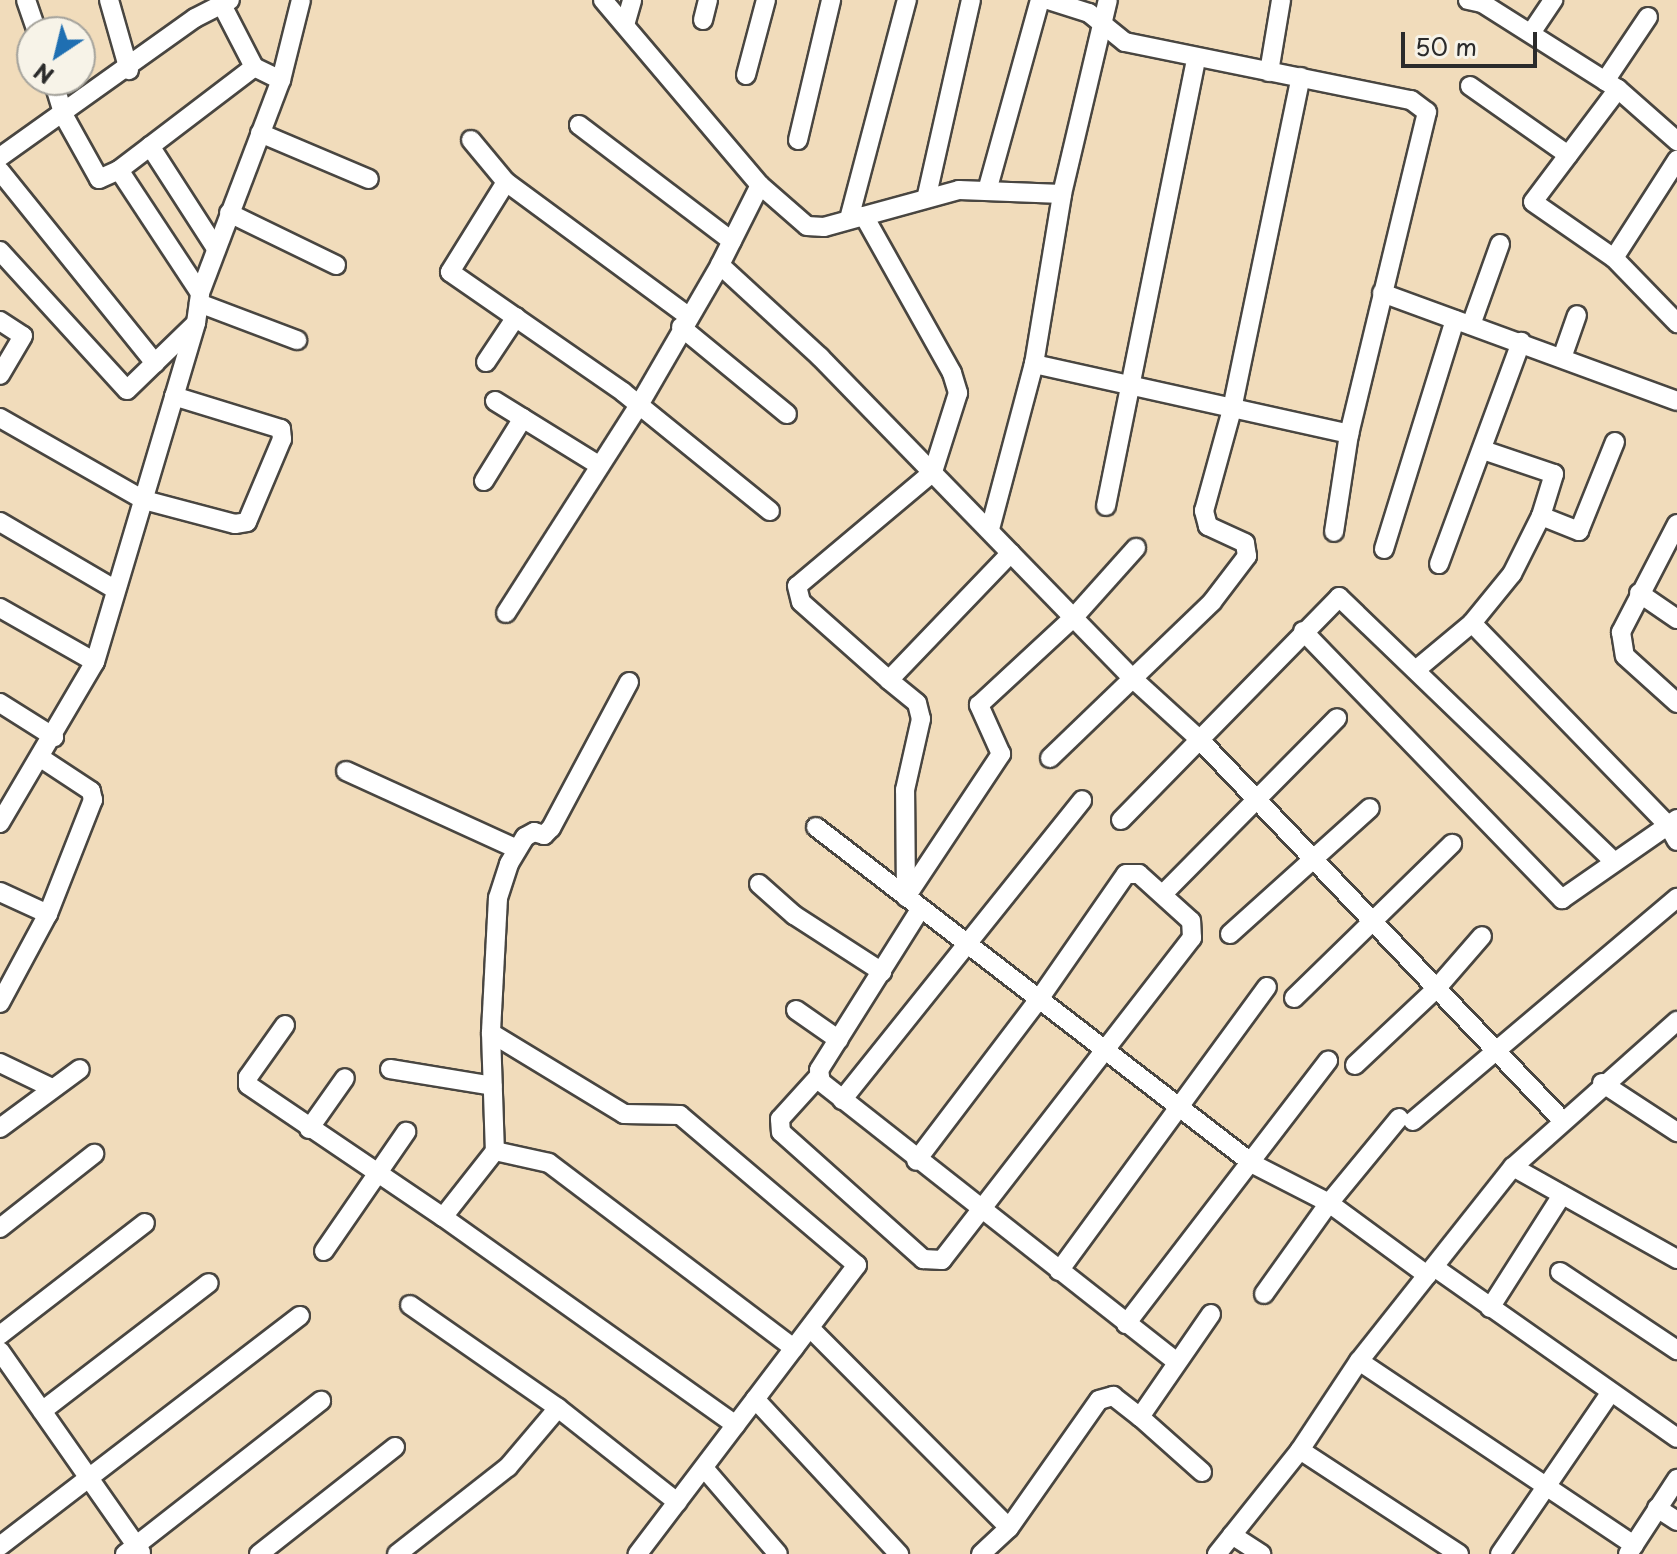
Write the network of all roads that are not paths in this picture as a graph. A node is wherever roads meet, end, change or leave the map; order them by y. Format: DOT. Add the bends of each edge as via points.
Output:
graph roads {
  1 [pos="109,0"];
  2 [pos="301,0"];
  3 [pos="603,0"];
  4 [pos="632,0"];
  5 [pos="708,0"];
  6 [pos="766,0"];
  7 [pos="831,0"];
  8 [pos="907,0"];
  9 [pos="971,0"];
  10 [pos="1040,0"];
  11 [pos="1048,0"];
  12 [pos="1108,0"];
  13 [pos="1281,0"];
  14 [pos="1468,0"];
  15 [pos="1553,0"];
  16 [pos="226,2"];
  17 [pos="192,9"];
  18 [pos="1648,17"];
  19 [pos="703,20"];
  20 [pos="1103,20"];
  21 [pos="625,25"];
  22 [pos="1531,33"];
  23 [pos="1196,58"];
  24 [pos="254,67"];
  25 [pos="129,70"];
  26 [pos="1269,72"];
  27 [pos="746,75"];
  28 [pos="1301,77"];
  29 [pos="281,80"];
  30 [pos="1612,85"];
  31 [pos="1470,86"];
  32 [pos="58,96"];
  33 [pos="64,116"];
  34 [pos="579,125"];
  35 [pos="260,133"];
  36 [pos="471,140"];
  37 [pos="798,140"];
  38 [pos="1677,141"];
  39 [pos="150,146"];
  40 [pos="1568,155"];
  41 [pos="0,157"];
  42 [pos="1677,160"];
  43 [pos="119,170"];
  44 [pos="0,171"];
  45 [pos="369,179"];
  46 [pos="506,182"];
  47 [pos="760,185"];
  48 [pos="987,191"];
  49 [pos="1062,194"];
  50 [pos="927,195"];
  51 [pos="229,213"];
  52 [pos="856,217"];
  53 [pos="732,241"];
  54 [pos="1500,244"];
  55 [pos="215,247"];
  56 [pos="0,251"];
  57 [pos="1614,258"];
  58 [pos="336,265"];
  59 [pos="720,265"];
  60 [pos="1382,293"];
  61 [pos="200,298"];
  62 [pos="1673,313"];
  63 [pos="1577,315"];
  64 [pos="516,317"];
  65 [pos="0,321"];
  66 [pos="685,321"];
  67 [pos="1463,322"];
  68 [pos="196,323"];
  69 [pos="297,340"];
  70 [pos="1521,342"];
  71 [pos="1563,355"];
  72 [pos="486,362"];
  73 [pos="155,363"];
  74 [pos="1034,364"];
  75 [pos="0,375"];
  76 [pos="1133,383"];
  77 [pos="174,396"];
  78 [pos="495,401"];
  79 [pos="1677,401"];
  80 [pos="639,405"];
  81 [pos="1232,409"];
  82 [pos="787,414"];
  83 [pos="0,418"];
  84 [pos="523,418"];
  85 [pos="1349,434"];
  86 [pos="1615,442"];
  87 [pos="1483,450"];
  88 [pos="597,464"];
  89 [pos="933,472"];
  90 [pos="484,481"];
  91 [pos="144,500"];
  92 [pos="1106,506"];
  93 [pos="770,511"];
  94 [pos="1541,516"];
  95 [pos="0,522"];
  96 [pos="1677,524"];
  97 [pos="990,529"];
  98 [pos="1334,532"];
  99 [pos="1136,548"];
  100 [pos="1384,549"];
  101 [pos="1011,553"];
  102 [pos="1439,564"];
  103 [pos="116,590"];
  104 [pos="1639,593"];
  105 [pos="0,608"];
  106 [pos="506,613"];
  107 [pos="1074,617"];
  108 [pos="1677,619"];
  109 [pos="1472,623"];
  110 [pos="1303,631"];
  111 [pos="95,662"];
  112 [pos="1417,669"];
  113 [pos="1131,677"];
  114 [pos="889,680"];
  115 [pos="629,682"];
  116 [pos="0,703"];
  117 [pos="1677,703"];
  118 [pos="1337,718"];
  119 [pos="54,737"];
  120 [pos="1198,738"];
  121 [pos="41,758"];
  122 [pos="1050,758"];
  123 [pos="346,771"];
  124 [pos="1255,799"];
  125 [pos="4,800"];
  126 [pos="1082,800"];
  127 [pos="1370,808"];
  128 [pos="1121,820"];
  129 [pos="0,823"];
  130 [pos="816,827"];
  131 [pos="1674,828"];
  132 [pos="1452,844"];
  133 [pos="517,849"];
  134 [pos="1314,859"];
  135 [pos="1614,862"];
  136 [pos="759,884"];
  137 [pos="0,892"];
  138 [pos="1164,893"];
  139 [pos="1677,898"];
  140 [pos="914,903"];
  141 [pos="48,914"];
  142 [pos="1372,922"];
  143 [pos="1230,934"];
  144 [pos="1482,936"];
  145 [pos="967,944"];
  146 [pos="882,972"];
  147 [pos="1267,987"];
  148 [pos="1436,989"];
  149 [pos="1294,998"];
  150 [pos="1039,999"];
  151 [pos="0,1003"];
  152 [pos="796,1010"];
  153 [pos="1677,1021"];
  154 [pos="285,1025"];
  155 [pos="491,1033"];
  156 [pos="839,1040"];
  157 [pos="1496,1050"];
  158 [pos="1106,1051"];
  159 [pos="1328,1061"];
  160 [pos="0,1063"];
  161 [pos="1355,1065"];
  162 [pos="80,1069"];
  163 [pos="390,1069"];
  164 [pos="819,1076"];
  165 [pos="345,1078"];
  166 [pos="1602,1083"];
  167 [pos="493,1086"];
  168 [pos="50,1087"];
  169 [pos="842,1100"];
  170 [pos="1181,1109"];
  171 [pos="1562,1120"];
  172 [pos="0,1128"];
  173 [pos="309,1129"];
  174 [pos="406,1132"];
  175 [pos="1677,1132"];
  176 [pos="495,1151"];
  177 [pos="94,1154"];
  178 [pos="916,1161"];
  179 [pos="1253,1164"];
  180 [pos="1513,1167"];
  181 [pos="377,1174"];
  182 [pos="1562,1195"];
  183 [pos="1329,1203"];
  184 [pos="983,1213"];
  185 [pos="443,1217"];
  186 [pos="145,1223"];
  187 [pos="0,1228"];
  188 [pos="324,1251"];
  189 [pos="1677,1259"];
  190 [pos="1059,1271"];
  191 [pos="1430,1271"];
  192 [pos="1560,1272"];
  193 [pos="209,1283"];
  194 [pos="1264,1294"];
  195 [pos="410,1305"];
  196 [pos="1490,1308"];
  197 [pos="1211,1314"];
  198 [pos="300,1316"];
  199 [pos="1126,1324"];
  200 [pos="810,1328"];
  201 [pos="0,1335"];
  202 [pos="794,1348"];
  203 [pos="1677,1350"];
  204 [pos="0,1351"];
  205 [pos="1176,1361"];
  206 [pos="1359,1361"];
  207 [pos="1611,1392"];
  208 [pos="755,1399"];
  209 [pos="321,1401"];
  210 [pos="558,1408"];
  211 [pos="42,1411"];
  212 [pos="1140,1417"];
  213 [pos="736,1425"];
  214 [pos="1677,1438"];
  215 [pos="395,1447"];
  216 [pos="1300,1450"];
  217 [pos="704,1468"];
  218 [pos="1202,1472"];
  219 [pos="87,1475"];
  220 [pos="1677,1479"];
  221 [pos="1543,1487"];
  222 [pos="677,1502"];
  223 [pos="1657,1508"];
  224 [pos="1677,1521"];
  225 [pos="1009,1528"];
  226 [pos="1232,1535"];
  227 [pos="0,1546"];
  228 [pos="1631,1550"];
  229 [pos="135,1551"];
  230 [pos="259,1554"];
  231 [pos="397,1554"];
  232 [pos="638,1554"];
  233 [pos="778,1554"];
  234 [pos="899,1554"];
  235 [pos="981,1554"];
  236 [pos="1217,1554"];
  237 [pos="1261,1554"];
  238 [pos="1459,1554"];
  239 [pos="1500,1554"];
  1 -- 25 [label="street"];
  2 -- 29 [label="street"];
  3 -- 21 [label="street"];
  4 -- 21 [label="street"];
  5 -- 19 [label="street"];
  6 -- 27 [label="street"];
  7 -- 37 [label="street"];
  8 -- 52 [label="street"];
  9 -- 50 [label="street"];
  10 -- 48 [label="street"];
  11 -- 20 [label="street"];
  12 -- 20 [label="street"];
  13 -- 26 [label="street"];
  14 -- 22 [label="street"];
  15 -- 22 [label="street"];
  16 -- 17 [label="street"];
  16 -- 24 [label="street"];
  17 -- 25 [label="street"];
  18 -- 30 [label="street"];
  20 -- 23 [label="street" via="1125,42"];
  20 -- 49 [label="street"];
  21 -- 47 [label="street"];
  22 -- 30 [label="street"];
  23 -- 26 [label="street"];
  23 -- 76 [label="street"];
  24 -- 29 [label="street"];
  24 -- 39 [label="street"];
  25 -- 33 [label="street"];
  26 -- 28 [label="street"];
  28 -- 60 [label="street" via="1411,100 1427,112"];
  28 -- 81 [label="street"];
  29 -- 35 [label="street"];
  30 -- 38 [label="street"];
  30 -- 40 [label="street"];
  31 -- 40 [label="street"];
  32 -- 33 [label="street"];
  33 -- 41 [label="street"];
  33 -- 43 [label="street" via="99,179"];
  34 -- 53 [label="street"];
  35 -- 45 [label="street"];
  35 -- 51 [label="street"];
  36 -- 46 [label="street"];
  39 -- 43 [label="street"];
  39 -- 55 [label="street"];
  40 -- 57 [label="street" via="1533,202"];
  42 -- 57 [label="street"];
  43 -- 61 [label="street"];
  44 -- 73 [label="street"];
  46 -- 64 [label="street" via="450,272"];
  46 -- 66 [label="street"];
  47 -- 52 [label="street" via="807,226 824,227"];
  47 -- 53 [label="street"];
  48 -- 49 [label="street"];
  48 -- 50 [label="street"];
  49 -- 74 [label="street"];
  50 -- 52 [label="street"];
  51 -- 55 [label="street"];
  51 -- 58 [label="street"];
  52 -- 89 [label="street" via="958,393"];
  53 -- 59 [label="street"];
  54 -- 67 [label="street"];
  55 -- 61 [label="street"];
  56 -- 73 [label="street" via="127,390"];
  57 -- 62 [label="street"];
  59 -- 66 [label="street"];
  59 -- 89 [label="street"];
  60 -- 67 [label="street"];
  60 -- 85 [label="street"];
  61 -- 68 [label="street"];
  61 -- 69 [label="street"];
  63 -- 71 [label="street"];
  64 -- 72 [label="street"];
  64 -- 80 [label="street"];
  65 -- 75 [label="street" via="23,336"];
  66 -- 80 [label="street"];
  66 -- 82 [label="street"];
  67 -- 70 [label="street"];
  67 -- 100 [label="street"];
  68 -- 73 [label="street"];
  68 -- 77 [label="street"];
  70 -- 71 [label="street"];
  70 -- 87 [label="street"];
  71 -- 79 [label="street"];
  74 -- 76 [label="street"];
  74 -- 97 [label="street"];
  76 -- 81 [label="street"];
  76 -- 92 [label="street"];
  77 -- 91 [label="street"];
  77 -- 91 [label="street" via="276,427 282,439 247,522 235,524"];
  78 -- 84 [label="street"];
  80 -- 88 [label="street"];
  80 -- 93 [label="street"];
  81 -- 85 [label="street"];
  81 -- 113 [label="street" via="1203,518 1208,526 1245,543 1247,556 1212,602"];
  83 -- 91 [label="street"];
  84 -- 88 [label="street"];
  84 -- 90 [label="street"];
  85 -- 98 [label="street"];
  86 -- 94 [label="street" via="1579,531"];
  87 -- 94 [label="street" via="1554,474"];
  87 -- 102 [label="street"];
  88 -- 106 [label="street"];
  89 -- 97 [label="street"];
  89 -- 114 [label="street" via="797,586 801,602"];
  91 -- 103 [label="street"];
  94 -- 109 [label="street" via="1512,574"];
  95 -- 103 [label="street"];
  96 -- 104 [label="street"];
  97 -- 101 [label="street"];
  99 -- 107 [label="street"];
  101 -- 107 [label="street"];
  101 -- 114 [label="street"];
  103 -- 111 [label="street"];
  104 -- 108 [label="street"];
  104 -- 117 [label="street" via="1621,632 1625,656"];
  105 -- 111 [label="street"];
  107 -- 113 [label="street"];
  107 -- 140 [label="street" via="979,705 1001,754"];
  109 -- 112 [label="street"];
  109 -- 131 [label="street"];
  110 -- 112 [label="street" via="1339,597"];
  110 -- 120 [label="street"];
  110 -- 135 [label="street" via="1562,899"];
  111 -- 119 [label="street"];
  112 -- 135 [label="street"];
  113 -- 120 [label="street"];
  113 -- 122 [label="street"];
  114 -- 140 [label="street" via="917,703 921,719 905,790"];
  115 -- 133 [label="street" via="551,828 544,835 534,832"];
  116 -- 119 [label="street"];
  118 -- 124 [label="street"];
  119 -- 121 [label="street"];
  120 -- 124 [label="street"];
  120 -- 128 [label="street"];
  121 -- 125 [label="street"];
  121 -- 141 [label="street" via="91,791 93,800"];
  123 -- 133 [label="street"];
  124 -- 134 [label="street"];
  124 -- 138 [label="street"];
  125 -- 129 [label="street"];
  126 -- 145 [label="street"];
  127 -- 134 [label="street"];
  130 -- 140 [label="street"];
  131 -- 135 [label="street"];
  132 -- 142 [label="street"];
  133 -- 155 [label="street" via="498,898"];
  134 -- 142 [label="street"];
  134 -- 143 [label="street"];
  136 -- 146 [label="street" via="794,915"];
  137 -- 141 [label="street"];
  138 -- 150 [label="street" via="1135,871 1126,874"];
  138 -- 158 [label="street" via="1195,932"];
  139 -- 157 [label="street"];
  140 -- 145 [label="street"];
  140 -- 146 [label="street"];
  141 -- 151 [label="street"];
  142 -- 148 [label="street"];
  142 -- 149 [label="street"];
  144 -- 148 [label="street"];
  145 -- 150 [label="street"];
  145 -- 169 [label="street"];
  146 -- 156 [label="street"];
  147 -- 170 [label="street"];
  148 -- 157 [label="street"];
  148 -- 161 [label="street"];
  150 -- 158 [label="street"];
  150 -- 178 [label="street"];
  152 -- 156 [label="street"];
  153 -- 166 [label="street"];
  154 -- 173 [label="street" via="248,1077 248,1085"];
  155 -- 167 [label="street"];
  155 -- 200 [label="street" via="624,1114 680,1115 857,1265"];
  156 -- 164 [label="street"];
  157 -- 171 [label="street"];
  157 -- 183 [label="street" via="1406,1120"];
  158 -- 170 [label="street"];
  158 -- 184 [label="street"];
  159 -- 179 [label="street"];
  160 -- 168 [label="street"];
  162 -- 168 [label="street"];
  163 -- 167 [label="street"];
  164 -- 169 [label="street"];
  164 -- 184 [label="street" via="780,1119 781,1132 923,1259 936,1262 948,1256"];
  165 -- 173 [label="street"];
  166 -- 171 [label="street"];
  166 -- 175 [label="street"];
  167 -- 176 [label="street"];
  168 -- 172 [label="street"];
  169 -- 178 [label="street"];
  170 -- 179 [label="street"];
  170 -- 190 [label="street"];
  171 -- 180 [label="street"];
  173 -- 181 [label="street"];
  174 -- 181 [label="street"];
  176 -- 185 [label="street"];
  176 -- 202 [label="street" via="549,1163"];
  177 -- 187 [label="street"];
  178 -- 184 [label="street"];
  179 -- 183 [label="street"];
  179 -- 199 [label="street"];
  180 -- 182 [label="street"];
  180 -- 191 [label="street"];
  181 -- 185 [label="street"];
  181 -- 188 [label="street"];
  182 -- 189 [label="street"];
  182 -- 196 [label="street"];
  183 -- 191 [label="street"];
  183 -- 194 [label="street"];
  184 -- 190 [label="street"];
  185 -- 213 [label="street"];
  186 -- 201 [label="street"];
  190 -- 199 [label="street"];
  191 -- 196 [label="street"];
  191 -- 206 [label="street"];
  192 -- 203 [label="street"];
  193 -- 211 [label="street"];
  195 -- 210 [label="street"];
  196 -- 207 [label="street"];
  197 -- 205 [label="street"];
  198 -- 219 [label="street"];
  199 -- 205 [label="street"];
  200 -- 202 [label="street"];
  200 -- 225 [label="street"];
  202 -- 208 [label="street"];
  204 -- 211 [label="street"];
  205 -- 212 [label="street"];
  206 -- 216 [label="street"];
  206 -- 221 [label="street"];
  207 -- 214 [label="street"];
  207 -- 221 [label="street"];
  208 -- 213 [label="street"];
  208 -- 234 [label="street"];
  209 -- 229 [label="street"];
  210 -- 222 [label="street"];
  210 -- 231 [label="street" via="508,1467"];
  211 -- 219 [label="street"];
  212 -- 218 [label="street"];
  212 -- 225 [label="street" via="1113,1396 1099,1400"];
  213 -- 217 [label="street"];
  215 -- 230 [label="street"];
  216 -- 226 [label="street"];
  216 -- 238 [label="street"];
  217 -- 222 [label="street"];
  217 -- 233 [label="street"];
  219 -- 227 [label="street"];
  219 -- 229 [label="street"];
  220 -- 223 [label="street"];
  221 -- 228 [label="street"];
  221 -- 239 [label="street"];
  222 -- 232 [label="street"];
  223 -- 224 [label="street"];
  223 -- 228 [label="street"];
  225 -- 235 [label="street"];
  226 -- 236 [label="street"];
  226 -- 237 [label="street"];
}
